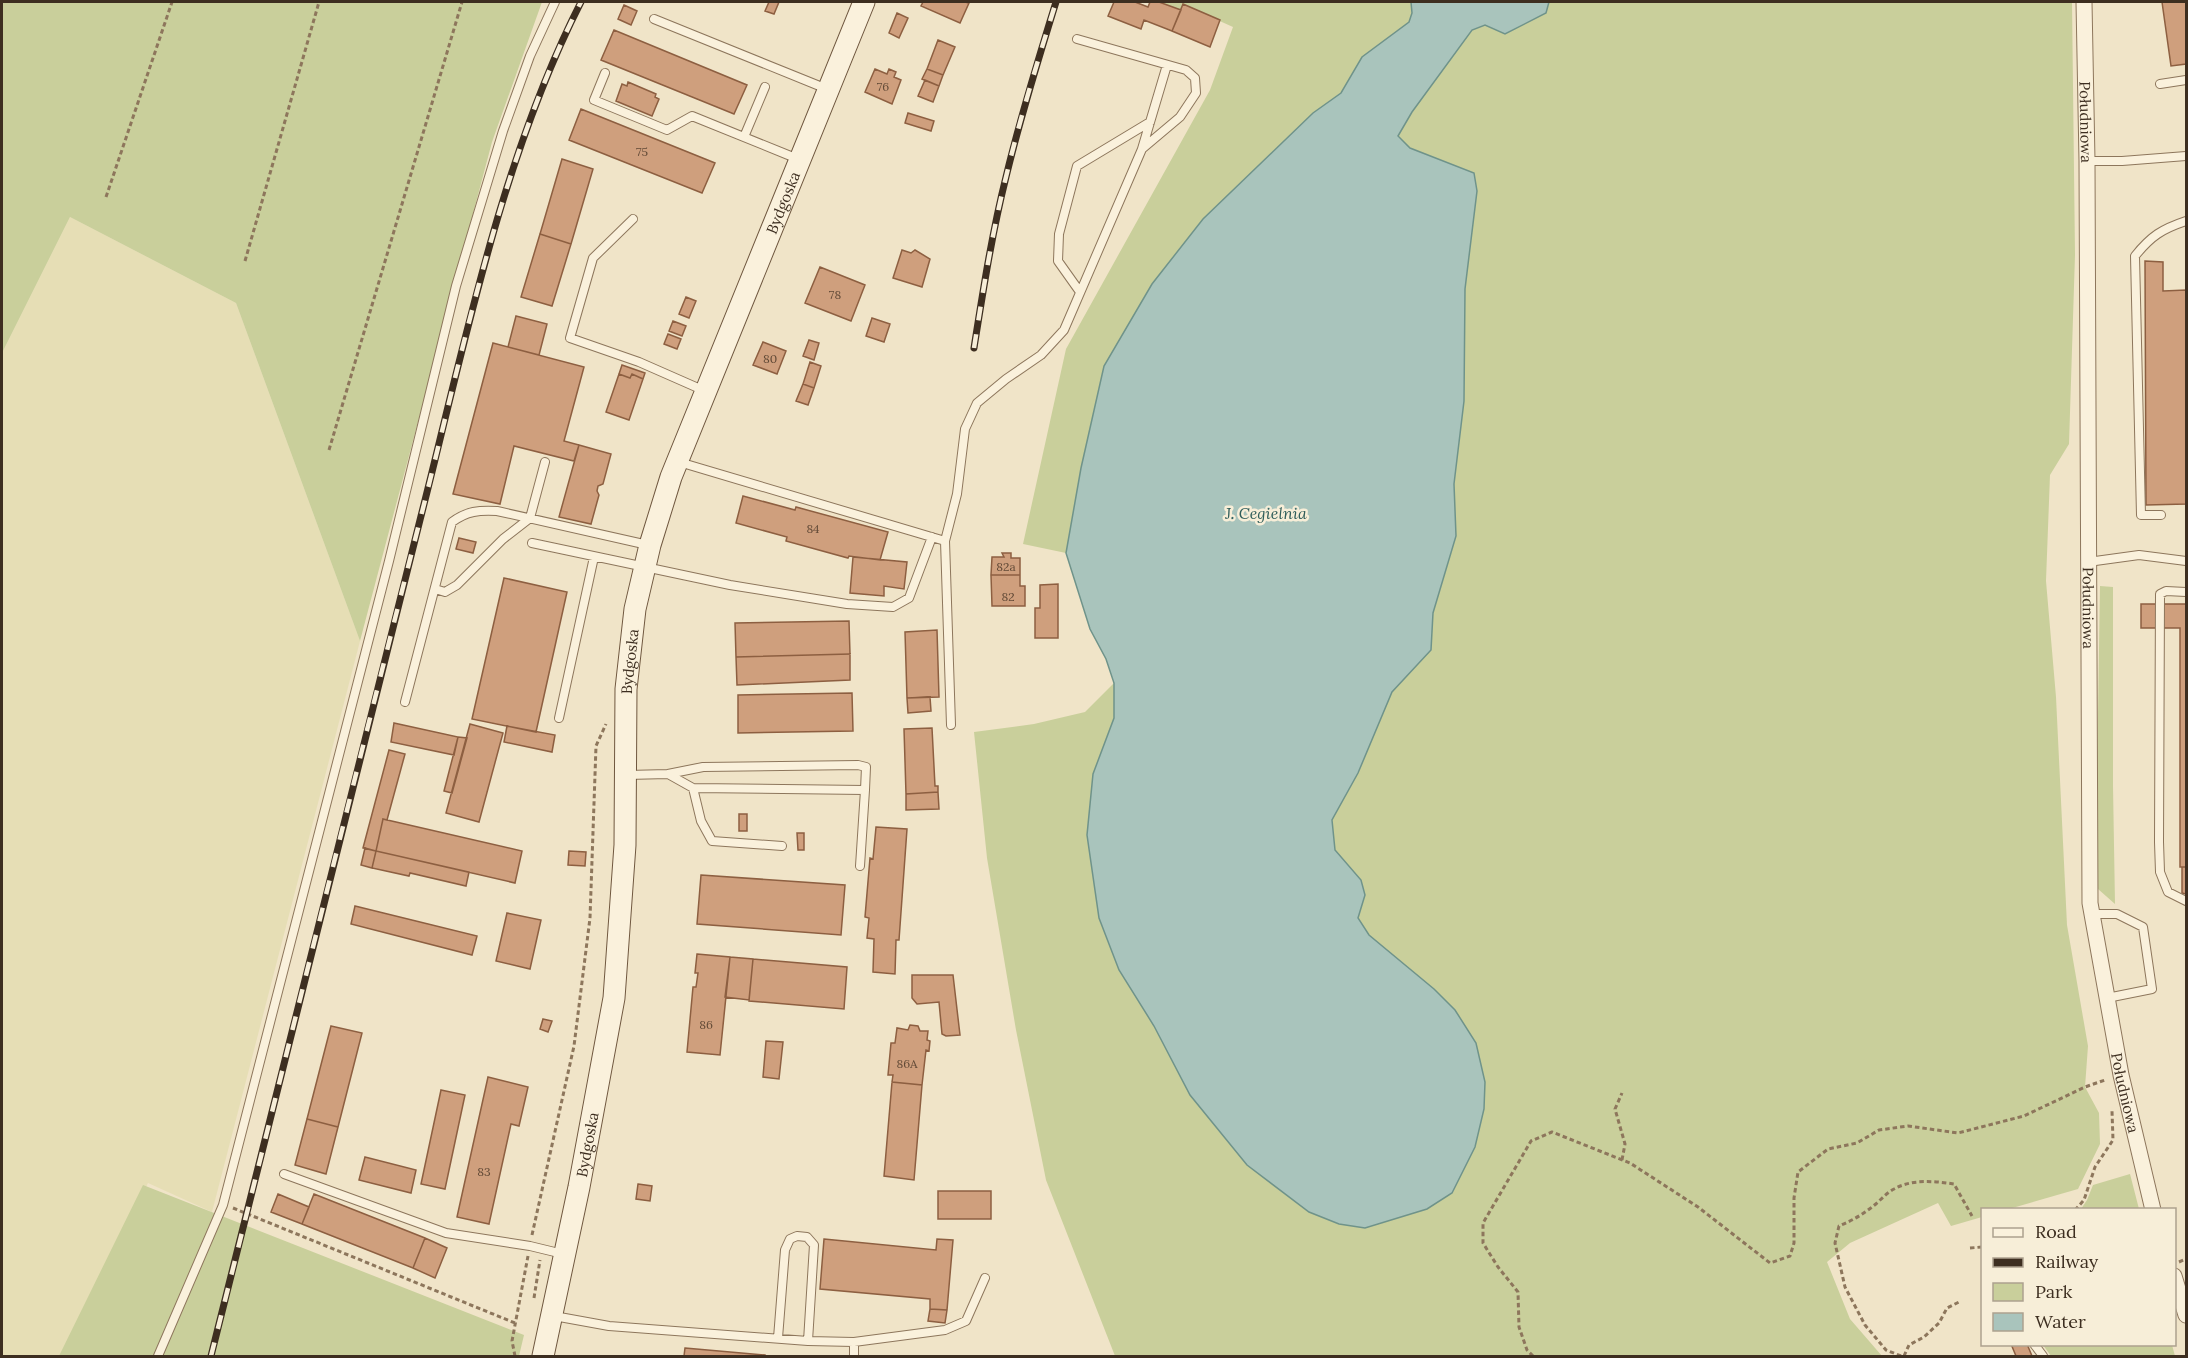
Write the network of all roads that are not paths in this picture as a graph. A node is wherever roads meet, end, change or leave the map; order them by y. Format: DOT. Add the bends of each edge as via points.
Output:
graph roads {
  1 [pos="555,2"];
  2 [pos="864,2"];
  3 [pos="2084,2"];
  4 [pos="654,19"];
  5 [pos="1077,39"];
  6 [pos="1167,65"];
  7 [pos="605,74"];
  8 [pos="2187,80"];
  9 [pos="2160,84"];
  10 [pos="765,87"];
  11 [pos="828,90"];
  12 [pos="1150,122"];
  13 [pos="744,137"];
  14 [pos="1142,149"];
  15 [pos="2187,156"];
  16 [pos="800,160"];
  17 [pos="2087,161"];
  18 [pos="633,219"];
  19 [pos="2187,221"];
  20 [pos="1080,292"];
  21 [pos="706,392"];
  22 [pos="545,462"];
  23 [pos="678,462"];
  24 [pos="2161,515"];
  25 [pos="530,518"];
  26 [pos="932,537"];
  27 [pos="945,541"];
  28 [pos="532,543"];
  29 [pos="650,545"];
  30 [pos="594,557"];
  31 [pos="2187,561"];
  32 [pos="2088,562"];
  33 [pos="644,568"];
  34 [pos="435,589"];
  35 [pos="2187,592"];
  36 [pos="405,702"];
  37 [pos="559,718"];
  38 [pos="951,725"];
  39 [pos="668,774"];
  40 [pos="625,775"];
  41 [pos="693,788"];
  42 [pos="865,790"];
  43 [pos="782,846"];
  44 [pos="860,867"];
  45 [pos="2187,901"];
  46 [pos="2092,914"];
  47 [pos="2107,998"];
  48 [pos="284,1174"];
  49 [pos="2153,1208"];
  50 [pos="564,1254"];
  51 [pos="985,1278"];
  52 [pos="2176,1279"];
  53 [pos="2187,1315"];
  54 [pos="552,1316"];
  55 [pos="778,1338"];
  56 [pos="808,1341"];
  57 [pos="854,1342"];
  58 [pos="158,1356"];
  59 [pos="543,1356"];
  60 [pos="854,1356"];
  1 -- 58 [label="lane" via="503,131 456,286 390,561 223,1205"];
  2 -- 11 [label="street, Bydgoska"];
  3 -- 17 [label="street, Południowa"];
  4 -- 11 [label="lane"];
  5 -- 6 [label="lane"];
  6 -- 12 [label="lane"];
  6 -- 14 [label="lane" via="1186,70 1195,78 1196,93 1180,117"];
  7 -- 13 [label="lane" via="594,100 667,130 692,116"];
  8 -- 9 [label="lane"];
  10 -- 13 [label="lane"];
  11 -- 16 [label="street, Bydgoska"];
  12 -- 14 [label="lane"];
  12 -- 20 [label="lane" via="1077,166 1059,234 1058,261"];
  13 -- 16 [label="lane"];
  14 -- 20 [label="lane"];
  15 -- 17 [label="lane"];
  16 -- 21 [label="street, Bydgoska"];
  17 -- 32 [label="street, Południowa"];
  18 -- 21 [label="lane" via="593,258 570,338"];
  19 -- 24 [label="lane" via="2148,239 2135,256 2141,515"];
  20 -- 27 [label="lane" via="1064,330 1041,354 977,403 965,429 957,494"];
  21 -- 23 [label="street, Bydgoska"];
  22 -- 25 [label="lane"];
  23 -- 26 [label="lane"];
  23 -- 29 [label="street, Bydgoska"];
  25 -- 29 [label="lane"];
  25 -- 34 [label="lane" via="457,585 445,592"];
  25 -- 34 [label="lane" via="480,510 463,514 452,522"];
  26 -- 27 [label="lane"];
  26 -- 33 [label="lane" via="909,598 893,608 730,585"];
  27 -- 38 [label="lane"];
  28 -- 30 [label="lane"];
  29 -- 33 [label="street, Bydgoska"];
  30 -- 33 [label="lane"];
  30 -- 37 [label="lane"];
  31 -- 32 [label="lane" via="2139,555"];
  32 -- 46 [label="street, Południowa"];
  33 -- 40 [label="street, Bydgoska" via="626,689"];
  34 -- 36 [label="lane"];
  35 -- 45 [label="lane" via="2160,594 2159,819 2160,872 2168,892"];
  39 -- 40 [label="lane"];
  39 -- 41 [label="lane"];
  39 -- 42 [label="lane" via="703,767 858,765 866,767"];
  40 -- 50 [label="street, Bydgoska" via="625,844 614,998"];
  41 -- 42 [label="lane"];
  41 -- 43 [label="lane" via="701,821 712,841"];
  42 -- 44 [label="lane"];
  46 -- 47 [label="street, Południowa"];
  46 -- 47 [label="lane" via="2117,914 2143,927 2152,989"];
  47 -- 49 [label="street, Południowa"];
  48 -- 50 [label="lane" via="446,1233"];
  50 -- 54 [label="street, Bydgoska"];
  51 -- 57 [label="lane" via="966,1321 945,1330"];
  52 -- 53 [label="street"];
  54 -- 55 [label="lane" via="609,1326"];
  54 -- 59 [label="street, Bydgoska"];
  55 -- 56 [label="lane"];
  55 -- 56 [label="lane" via="785,1250 790,1239 807,1237 814,1245"];
  56 -- 57 [label="lane"];
  57 -- 60 [label="lane"];
}
